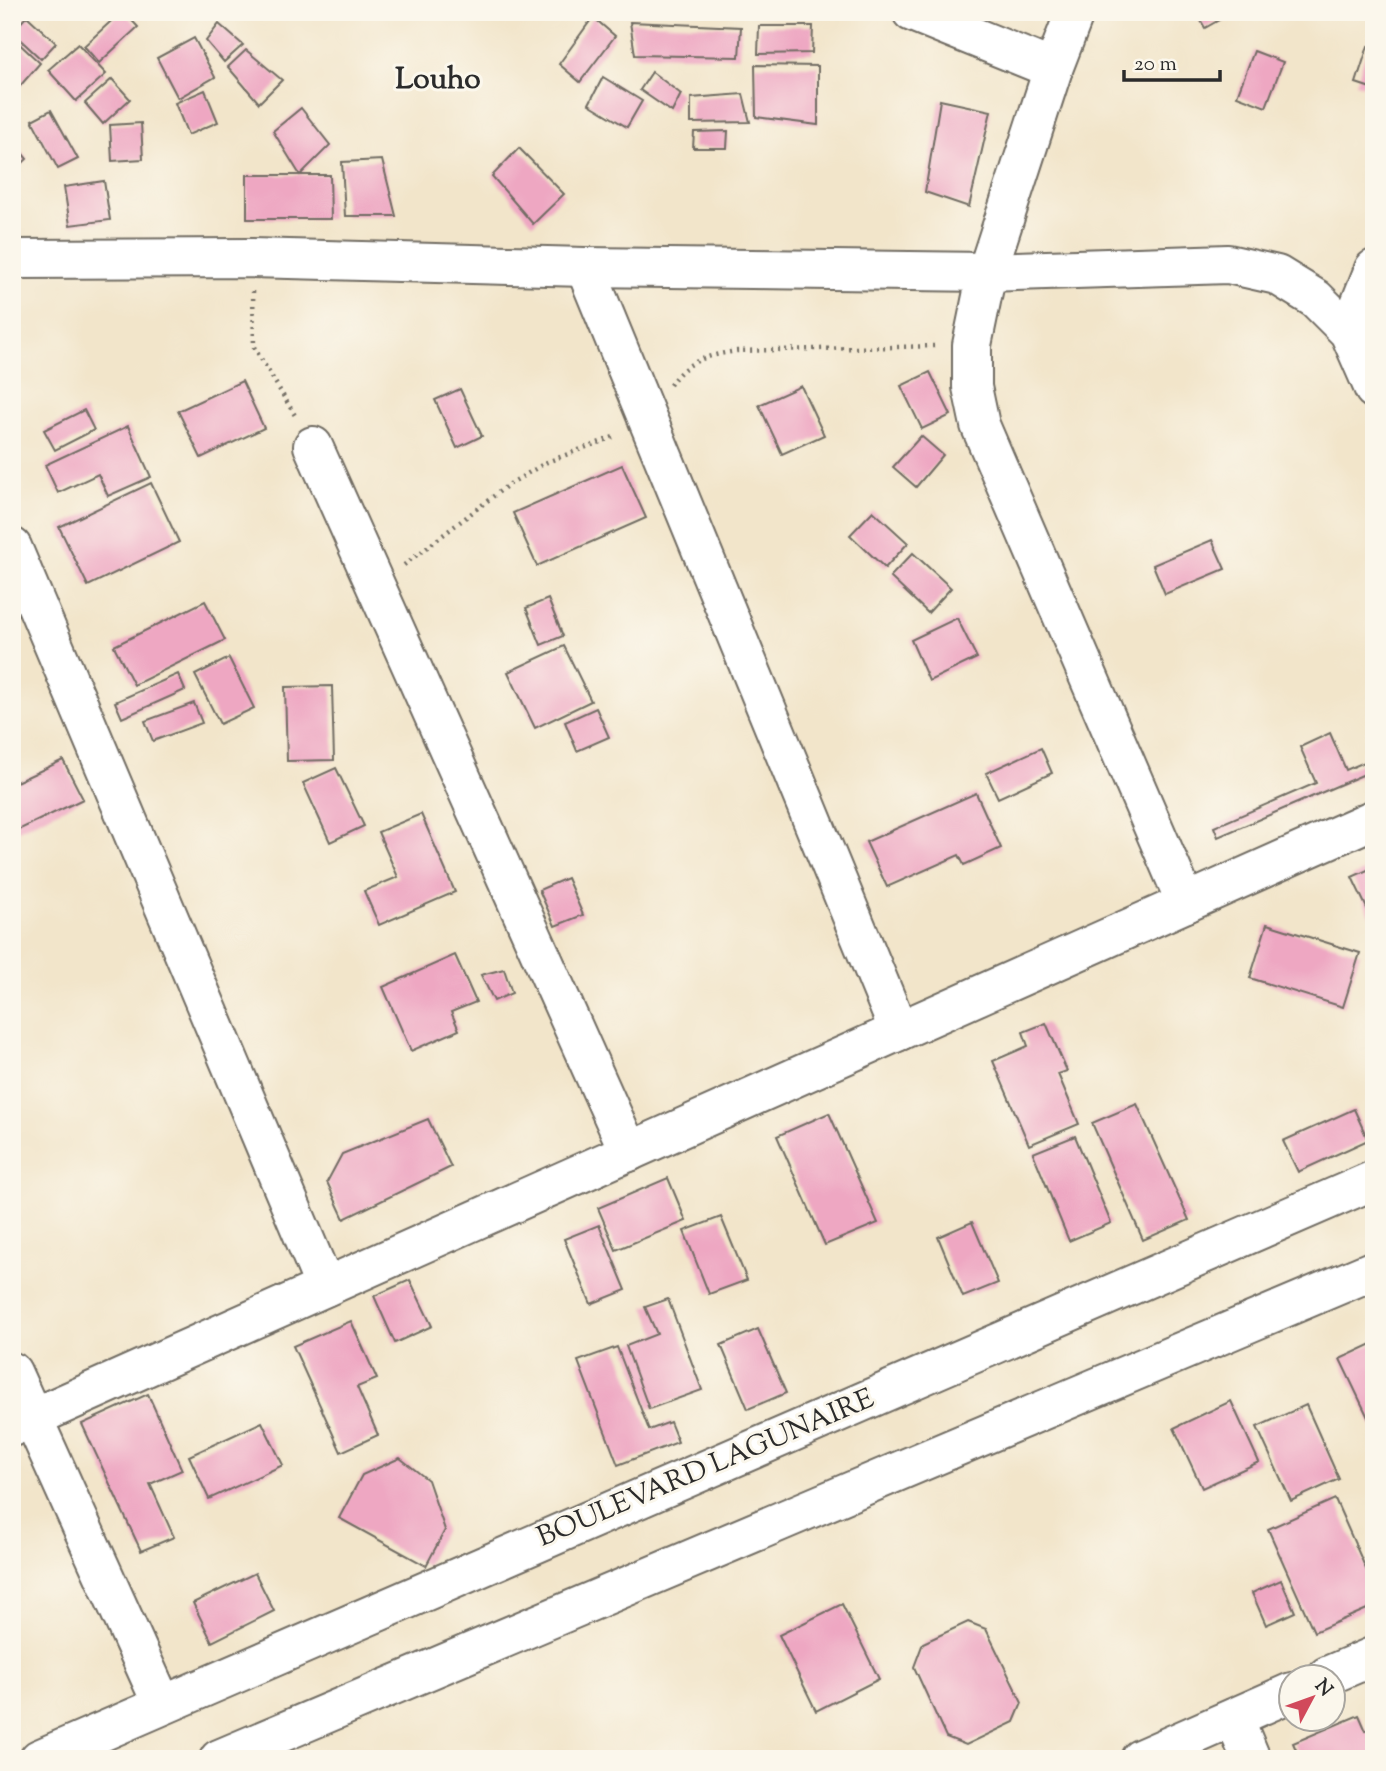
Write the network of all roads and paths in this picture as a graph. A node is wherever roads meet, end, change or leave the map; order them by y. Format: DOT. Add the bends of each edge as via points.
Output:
graph roads {
  1 [pos="912,12"];
  2 [pos="1075,12"];
  3 [pos="1053,69"];
  4 [pos="252,258"];
  5 [pos="12,259"];
  6 [pos="585,267"];
  7 [pos="1374,269"];
  8 [pos="987,272"];
  9 [pos="1349,332"];
  10 [pos="1374,389"];
  11 [pos="313,446"];
  12 [pos="12,547"];
  13 [pos="1374,819"];
  14 [pos="1186,903"];
  15 [pos="899,1031"];
  16 [pos="629,1152"];
  17 [pos="1374,1180"];
  18 [pos="1374,1270"];
  19 [pos="325,1287"];
  20 [pos="12,1372"];
  21 [pos="23,1422"];
  22 [pos="1374,1656"];
  23 [pos="1348,1667"];
  24 [pos="1278,1698"];
  25 [pos="163,1704"];
  26 [pos="1234,1718"];
  27 [pos="39,1759"];
  28 [pos="219,1759"];
  29 [pos="1140,1759"];
  30 [pos="1251,1759"];
  1 -- 3 [label="street"];
  2 -- 3 [label="street"];
  3 -- 8 [label="street"];
  4 -- 5 [label="street"];
  4 -- 6 [label="street"];
  4 -- 11 [label="path" via="254,347"];
  6 -- 8 [label="street"];
  6 -- 15 [label="street"];
  7 -- 9 [label="street"];
  8 -- 9 [label="street" via="1228,264 1277,275 1316,299"];
  8 -- 14 [label="street" via="972,345 972,387 980,425"];
  9 -- 10 [label="street"];
  11 -- 16 [label="street"];
  12 -- 19 [label="street"];
  13 -- 14 [label="street"];
  14 -- 15 [label="street"];
  15 -- 16 [label="street"];
  16 -- 19 [label="street"];
  17 -- 25 [label="street, BOULEVARD LAGUNAIRE"];
  18 -- 28 [label="street"];
  19 -- 21 [label="street"];
  20 -- 21 [label="street"];
  21 -- 25 [label="street"];
  22 -- 23 [label="street"];
  24 -- 26 [label="street"];
  25 -- 27 [label="street, BOULEVARD LAGUNAIRE"];
  26 -- 29 [label="street"];
  26 -- 30 [label="street"];
}
